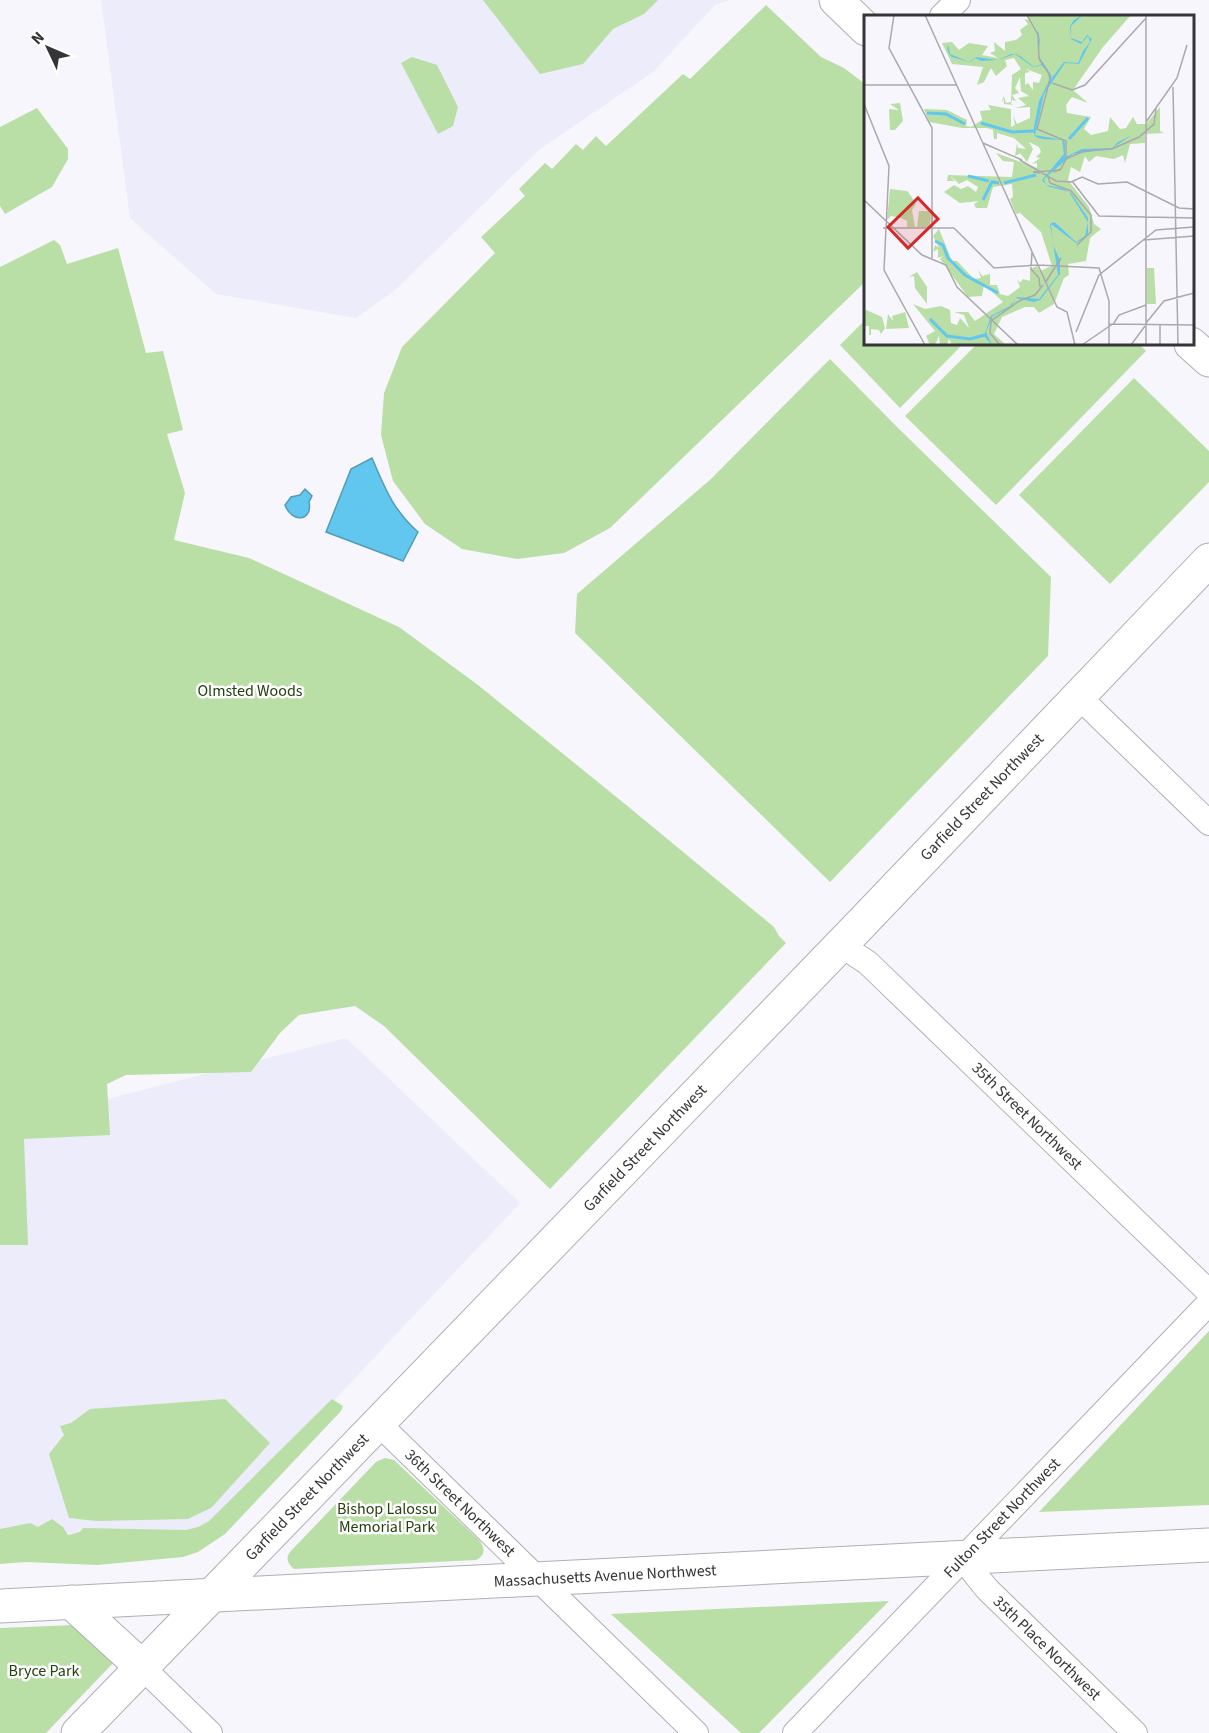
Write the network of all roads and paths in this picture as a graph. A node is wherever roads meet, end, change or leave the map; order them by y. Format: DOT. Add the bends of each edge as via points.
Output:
graph roads {
  1 [pos="836,0"];
  2 [pos="958,0"];
  3 [pos="943,15"];
  4 [pos="864,27"];
  5 [pos="1192,345"];
  6 [pos="1209,360"];
  7 [pos="1209,560"];
  8 [pos="1078,696"];
  9 [pos="1209,823"];
  10 [pos="841,945"];
  11 [pos="1209,1292"];
  12 [pos="1209,1303"];
  13 [pos="378,1424"];
  14 [pos="1209,1545"];
  15 [pos="963,1559"];
  16 [pos="538,1580"];
  17 [pos="212,1595"];
  18 [pos="71,1602"];
  19 [pos="0,1606"];
  20 [pos="142,1667"];
  21 [pos="78,1733"];
  22 [pos="210,1733"];
  23 [pos="696,1733"];
  24 [pos="795,1733"];
  25 [pos="1135,1733"];
  1 -- 4 [label="main road"];
  2 -- 3 [label="street"];
  5 -- 6 [label="main road"];
  7 -- 8 [label="main road, Garfield Street Northwest"];
  8 -- 9 [label="street"];
  8 -- 10 [label="main road, Garfield Street Northwest"];
  10 -- 11 [label="street, 35th Street Northwest" via="868,963"];
  10 -- 13 [label="main road, Garfield Street Northwest"];
  12 -- 15 [label="street, Fulton Street Northwest"];
  13 -- 16 [label="street, 36th Street Northwest"];
  13 -- 17 [label="main road, Garfield Street Northwest"];
  14 -- 15 [label="main road, Massachusetts Avenue Northwest"];
  15 -- 16 [label="main road, Massachusetts Avenue Northwest"];
  15 -- 24 [label="street, Fulton Street Northwest"];
  15 -- 25 [label="street, 35th Place Northwest" via="987,1589"];
  16 -- 17 [label="main road, Massachusetts Avenue Northwest"];
  16 -- 23 [label="street, 36th Street Northwest"];
  17 -- 18 [label="main road, Massachusetts Avenue Northwest"];
  17 -- 20 [label="main road, Garfield Street Northwest"];
  18 -- 19 [label="main road, Massachusetts Avenue Northwest"];
  18 -- 20 [label="main road"];
  20 -- 21 [label="main road, Garfield Street Northwest"];
  20 -- 22 [label="street"];
}
